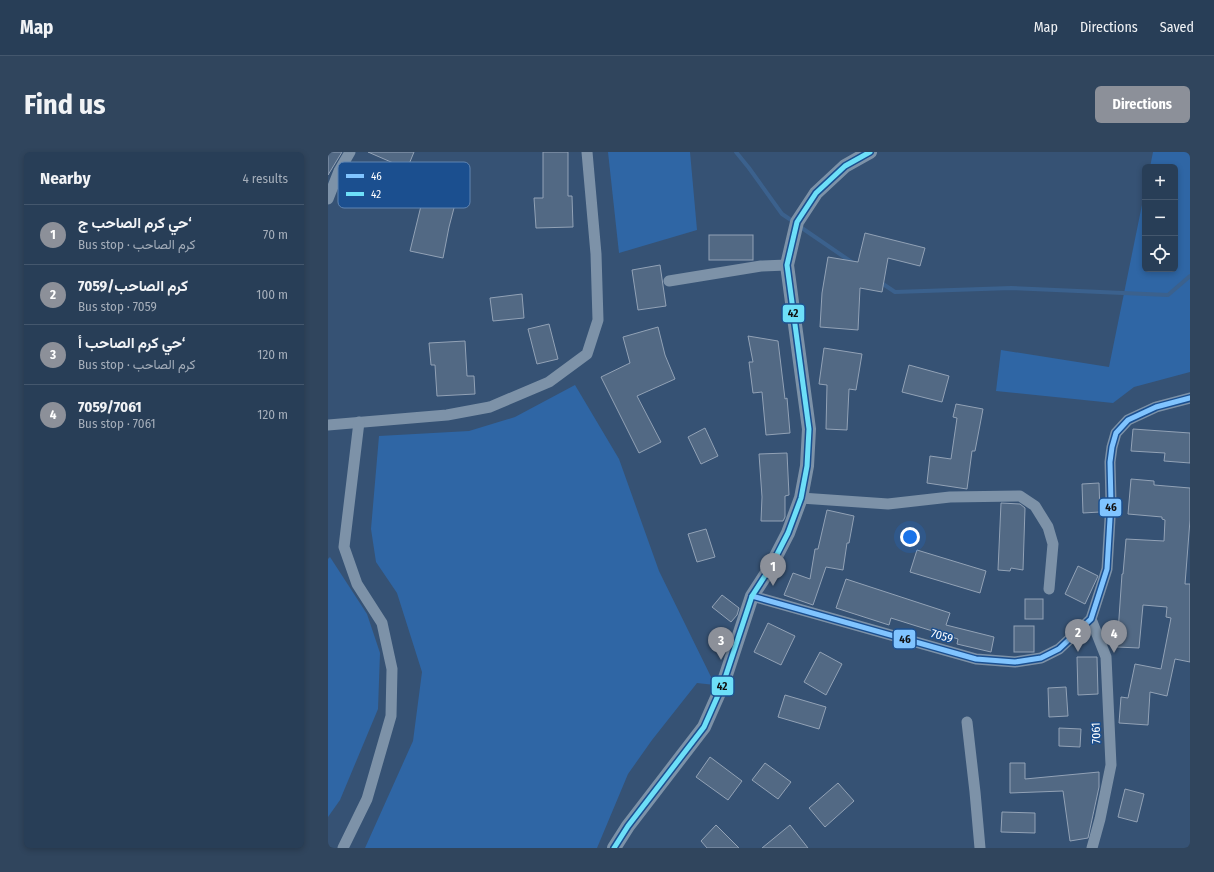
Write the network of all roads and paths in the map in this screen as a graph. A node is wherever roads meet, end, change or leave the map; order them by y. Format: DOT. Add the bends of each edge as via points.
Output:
graph roads {
  1 [pos="350,152"];
  2 [pos="587,152"];
  3 [pos="870,152"];
  4 [pos="345,162"];
  5 [pos="338,176"];
  6 [pos="328,199"];
  7 [pos="787,265"];
  8 [pos="669,281"];
  9 [pos="1190,398"];
  10 [pos="359,422"];
  11 [pos="328,425"];
  12 [pos="801,498"];
  13 [pos="1049,589"];
  14 [pos="752,596"];
  15 [pos="1092,619"];
  16 [pos="967,722"];
  17 [pos="343,848"];
  18 [pos="614,848"];
  19 [pos="980,848"];
  20 [pos="1092,848"];
  1 -- 4 [label="street"];
  2 -- 10 [label="street" via="596,254 598,320 587,354 550,382 490,407 447,415"];
  3 -- 7 [label="street" via="845,166 816,192 797,222"];
  5 -- 6 [label="street"];
  7 -- 8 [label="street" via="761,266"];
  7 -- 12 [label="street" via="809,429 807,466"];
  9 -- 15 [label="street" via="1156,407 1128,420 1116,433 1110,462 1111,502 1107,569"];
  10 -- 11 [label="street"];
  10 -- 17 [label="street" via="344,547 357,584 382,623 392,669 391,716 367,800"];
  12 -- 13 [label="street" via="888,504 950,497 1020,496 1035,506 1048,527 1054,544"];
  12 -- 14 [label="street" via="788,533"];
  14 -- 15 [label="street, 7059" via="976,659 1014,662 1041,658 1059,649"];
  14 -- 18 [label="street" via="723,684 704,727"];
  15 -- 20 [label="street, 7061" via="1106,657 1110,766"];
  16 -- 19 [label="street"];
}
